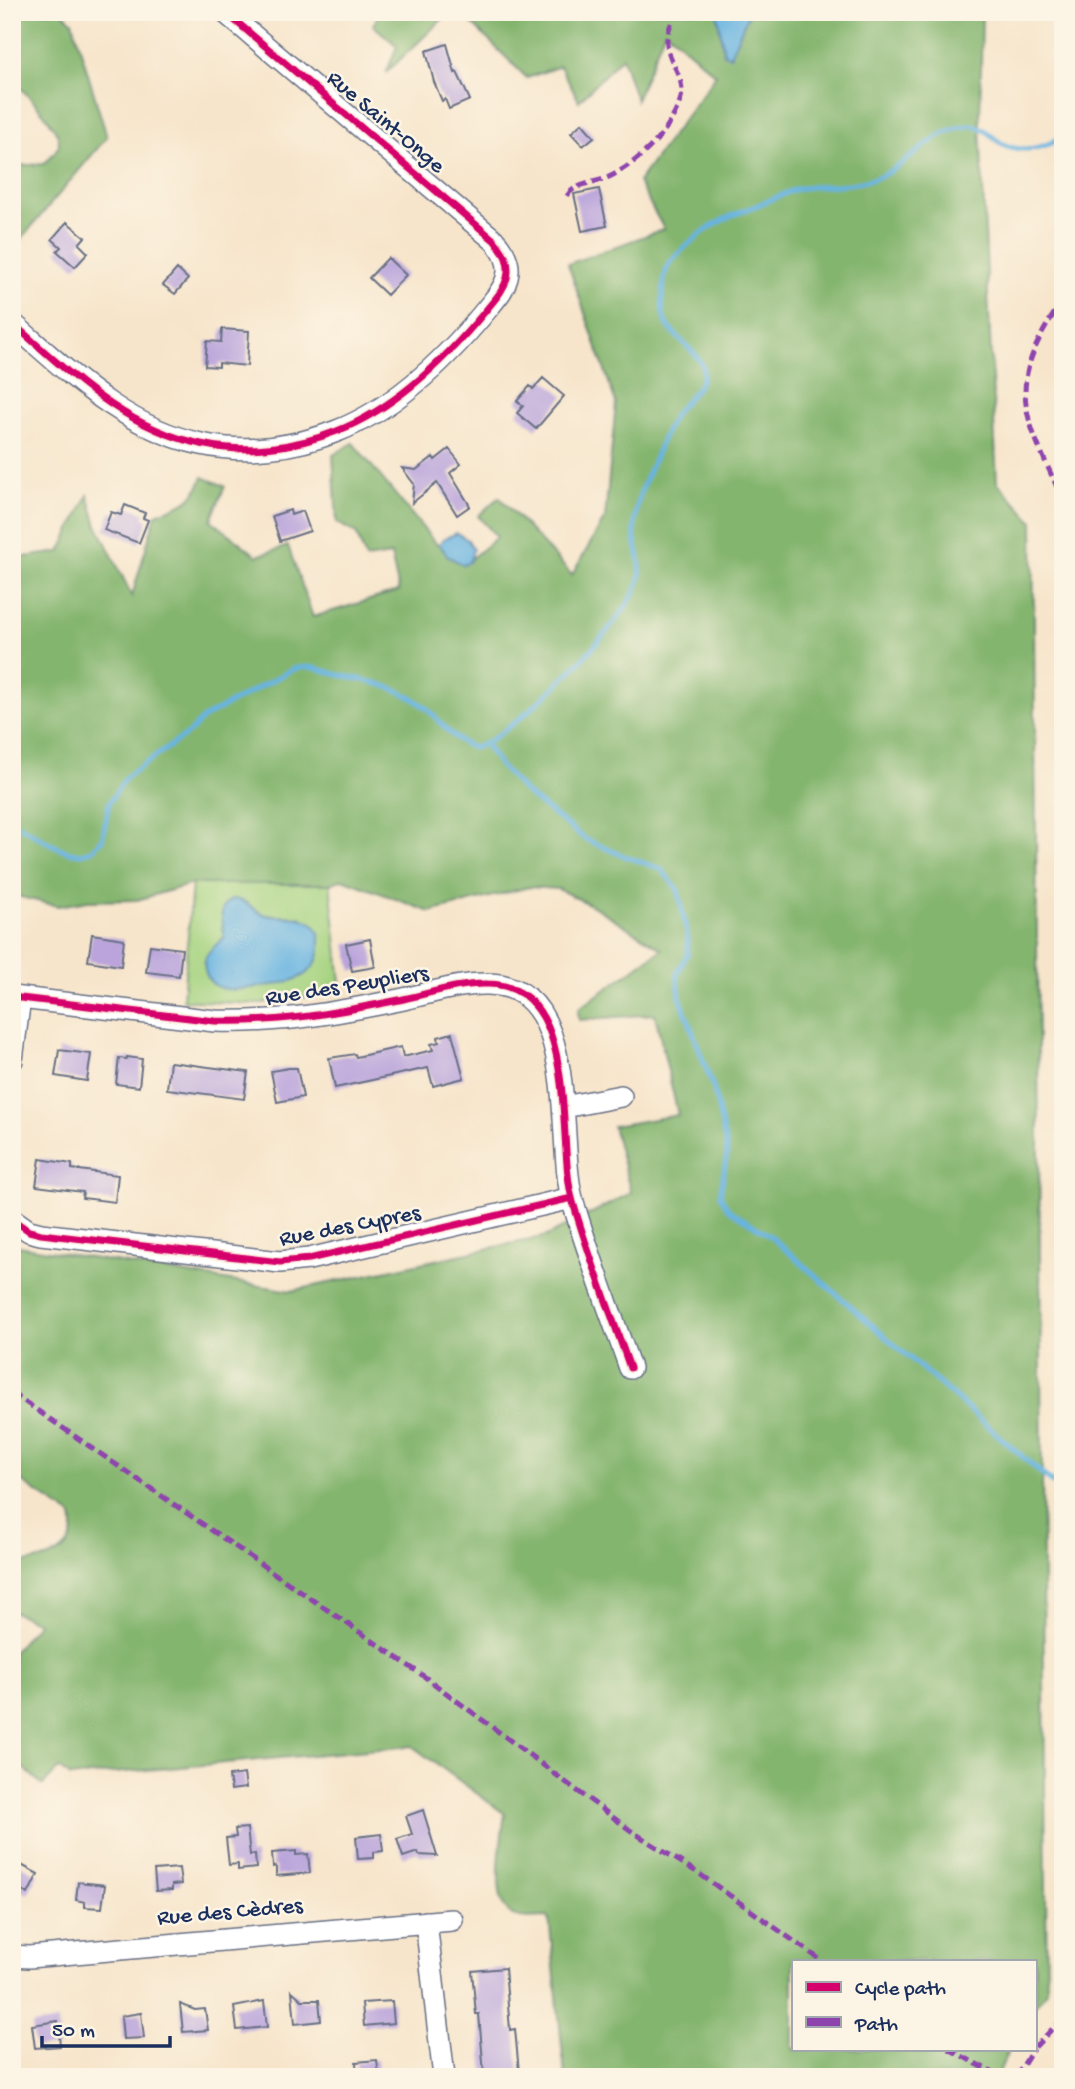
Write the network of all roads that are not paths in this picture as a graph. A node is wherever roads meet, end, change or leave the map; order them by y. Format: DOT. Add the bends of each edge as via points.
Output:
graph roads {
  1 [pos="226,12"];
  2 [pos="12,323"];
  3 [pos="16,998"];
  4 [pos="12,1060"];
  5 [pos="621,1096"];
  6 [pos="564,1107"];
  7 [pos="572,1198"];
  8 [pos="12,1219"];
  9 [pos="630,1368"];
  10 [pos="452,1920"];
  11 [pos="426,1922"];
  12 [pos="12,1956"];
  13 [pos="444,2077"];
  1 -- 2 [label="street, Rue Saint-Onge" via="494,240 506,257 505,286 428,371 387,403 313,440 259,449 204,445 151,429 103,400"];
  3 -- 4 [label="street"];
  3 -- 6 [label="street, Rue des Peupliers" via="248,1022 313,1017 476,984 498,985 531,1000 548,1024"];
  5 -- 6 [label="street"];
  6 -- 7 [label="street"];
  7 -- 8 [label="street, Rue des Cypres" via="280,1262 41,1234"];
  7 -- 9 [label="street"];
  10 -- 11 [label="street, Rue des Cèdres"];
  11 -- 12 [label="street, Rue des Cèdres"];
  11 -- 13 [label="street"];
}
